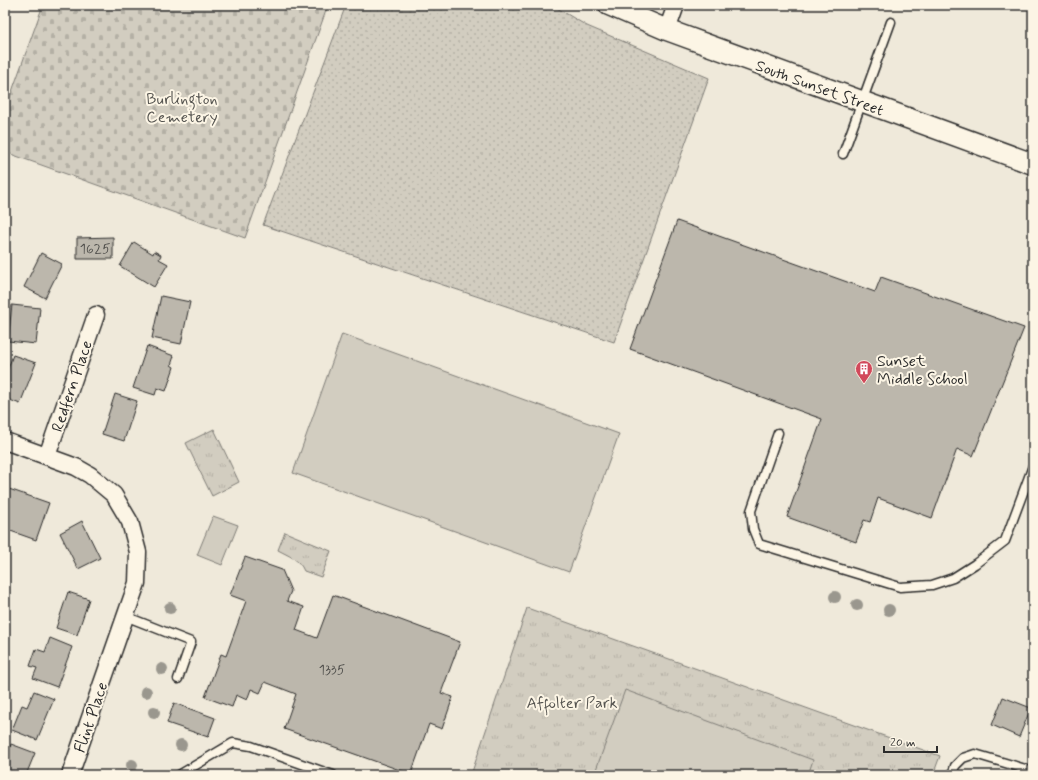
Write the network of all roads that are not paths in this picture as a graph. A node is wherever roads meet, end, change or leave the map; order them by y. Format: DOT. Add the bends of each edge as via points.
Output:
graph roads {
  1 [pos="609,5"];
  2 [pos="676,5"];
  3 [pos="891,22"];
  4 [pos="667,30"];
  5 [pos="862,102"];
  6 [pos="843,154"];
  7 [pos="1033,164"];
  8 [pos="96,315"];
  9 [pos="778,434"];
  10 [pos="5,441"];
  11 [pos="47,456"];
  12 [pos="1033,466"];
  13 [pos="125,616"];
  14 [pos="178,679"];
  15 [pos="1033,773"];
  16 [pos="70,775"];
  17 [pos="179,775"];
  18 [pos="333,775"];
  19 [pos="952,775"];
  1 -- 4 [label="street, South Sunset Street"];
  2 -- 4 [label="street"];
  3 -- 5 [label="lane"];
  4 -- 5 [label="street, South Sunset Street"];
  5 -- 6 [label="lane"];
  5 -- 7 [label="street, South Sunset Street"];
  8 -- 11 [label="street, Redfern Place"];
  9 -- 12 [label="lane" via="751,511 752,529 759,544 900,587 932,585 953,578 1005,541"];
  10 -- 11 [label="street, Flint Place"];
  11 -- 13 [label="street, Flint Place" via="90,475 114,495 130,522 138,552 137,583"];
  13 -- 14 [label="lane" via="191,642"];
  13 -- 16 [label="street, Flint Place"];
  15 -- 19 [label="lane" via="975,754 963,758 955,766"];
  17 -- 18 [label="lane" via="233,743 251,746"];
}
